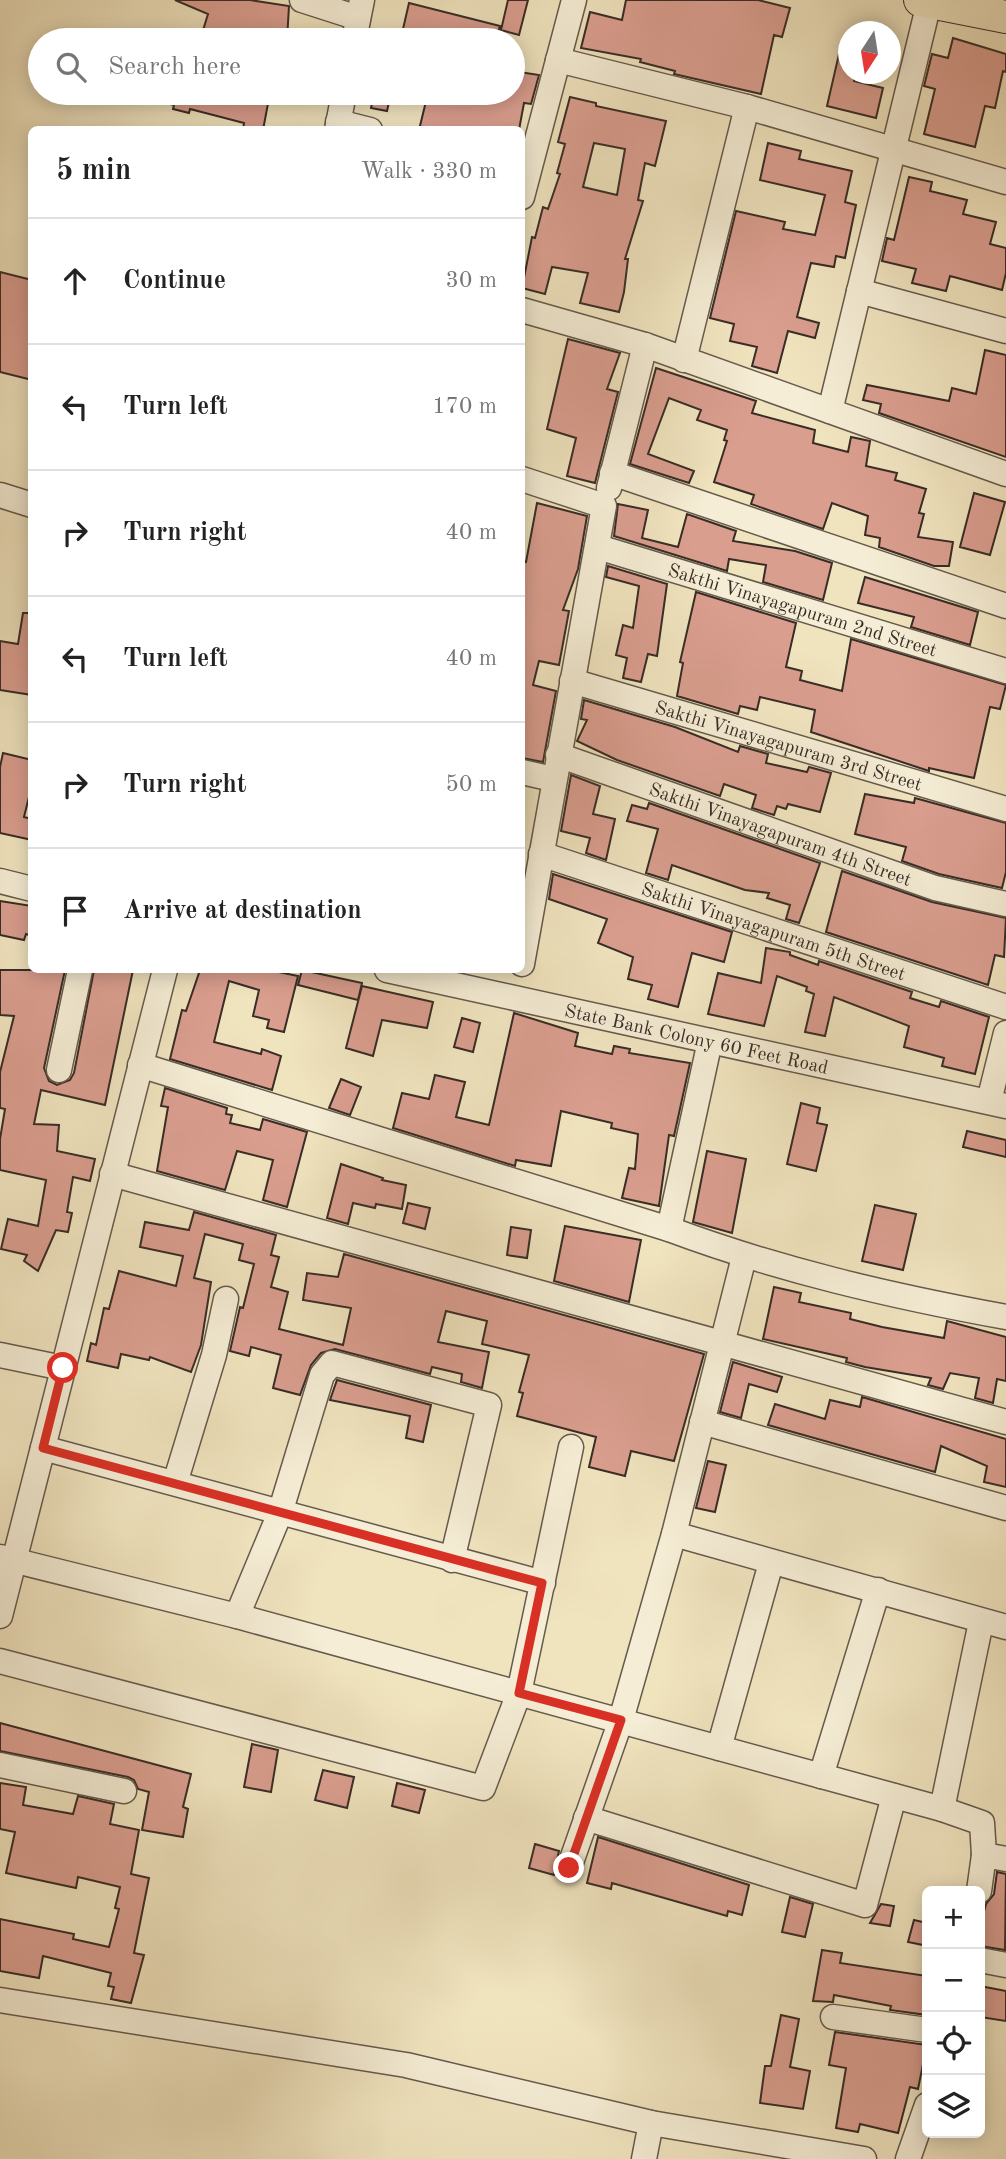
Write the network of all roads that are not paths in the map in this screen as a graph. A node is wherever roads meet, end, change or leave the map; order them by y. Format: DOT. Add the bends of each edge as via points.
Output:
graph roads {
  1 [pos="302,0"];
  2 [pos="574,0"];
  3 [pos="924,1"];
  4 [pos="1006,18"];
  5 [pos="358,19"];
  6 [pos="558,60"];
  7 [pos="342,105"];
  8 [pos="747,107"];
  9 [pos="338,126"];
  10 [pos="893,150"];
  11 [pos="526,165"];
  12 [pos="1006,182"];
  13 [pos="859,291"];
  14 [pos="525,311"];
  15 [pos="1006,331"];
  16 [pos="645,345"];
  17 [pos="684,359"];
  18 [pos="830,411"];
  19 [pos="612,473"];
  20 [pos="1006,474"];
  21 [pos="525,480"];
  22 [pos="0,495"];
  23 [pos="28,504"];
  24 [pos="604,506"];
  25 [pos="598,547"];
  26 [pos="1006,606"];
  27 [pos="1006,671"];
  28 [pos="572,681"];
  29 [pos="556,767"];
  30 [pos="525,772"];
  31 [pos="1006,809"];
  32 [pos="541,854"];
  33 [pos="0,881"];
  34 [pos="28,888"];
  35 [pos="1006,904"];
  36 [pos="525,947"];
  37 [pos="79,973"];
  38 [pos="164,973"];
  39 [pos="401,973"];
  40 [pos="520,973"];
  41 [pos="516,998"];
  42 [pos="1006,1007"];
  43 [pos="1006,1032"];
  44 [pos="710,1041"];
  45 [pos="140,1065"];
  46 [pos="59,1070"];
  47 [pos="998,1104"];
  48 [pos="113,1174"];
  49 [pos="670,1229"];
  50 [pos="744,1257"];
  51 [pos="226,1299"];
  52 [pos="1006,1317"];
  53 [pos="722,1344"];
  54 [pos="0,1355"];
  55 [pos="63,1368"];
  56 [pos="702,1422"];
  57 [pos="1006,1422"];
  58 [pos="571,1447"];
  59 [pos="43,1448"];
  60 [pos="175,1483"];
  61 [pos="1006,1508"];
  62 [pos="280,1513"];
  63 [pos="674,1534"];
  64 [pos="7,1558"];
  65 [pos="452,1560"];
  66 [pos="771,1563"];
  67 [pos="542,1583"];
  68 [pos="878,1590"];
  69 [pos="237,1615"];
  70 [pos="0,1616"];
  71 [pos="981,1622"];
  72 [pos="1006,1627"];
  73 [pos="0,1661"];
  74 [pos="519,1693"];
  75 [pos="621,1720"];
  76 [pos="719,1748"];
  77 [pos="0,1765"];
  78 [pos="821,1776"];
  79 [pos="124,1791"];
  80 [pos="894,1796"];
  81 [pos="942,1810"];
  82 [pos="586,1818"];
  83 [pos="995,1857"];
  84 [pos="569,1868"];
  85 [pos="981,1886"];
  86 [pos="985,1961"];
  87 [pos="1006,1965"];
  88 [pos="0,2000"];
  89 [pos="832,2017"];
  90 [pos="922,2029"];
  91 [pos="922,2119"];
  92 [pos="651,2123"];
  93 [pos="644,2159"];
  94 [pos="864,2159"];
  95 [pos="908,2159"];
  1 -- 5 [label="street"];
  2 -- 6 [label="street"];
  3 -- 4 [label="main road"];
  3 -- 10 [label="street"];
  6 -- 8 [label="street"];
  6 -- 11 [label="street"];
  7 -- 9 [label="street"];
  8 -- 10 [label="street"];
  8 -- 17 [label="street"];
  10 -- 12 [label="street"];
  10 -- 13 [label="street"];
  13 -- 15 [label="street"];
  13 -- 18 [label="street"];
  14 -- 16 [label="street"];
  16 -- 17 [label="street"];
  16 -- 19 [label="street"];
  17 -- 18 [label="street"];
  18 -- 20 [label="street"];
  19 -- 24 [label="street"];
  19 -- 26 [label="street"];
  21 -- 24 [label="street"];
  22 -- 23 [label="street"];
  24 -- 25 [label="street"];
  25 -- 27 [label="street, Sakthi Vinayagapuram 2nd Street"];
  25 -- 28 [label="street"];
  28 -- 29 [label="street"];
  28 -- 31 [label="street, Sakthi Vinayagapuram 3rd Street"];
  29 -- 30 [label="street, Sakthi Vinayagapuram 4th Street"];
  29 -- 32 [label="street"];
  29 -- 35 [label="street, Sakthi Vinayagapuram 4th Street" via="935,888"];
  32 -- 36 [label="street"];
  32 -- 42 [label="street, Sakthi Vinayagapuram 5th Street"];
  33 -- 34 [label="street"];
  37 -- 46 [label="street"];
  38 -- 45 [label="street"];
  39 -- 41 [label="street, State Bank Colony 60 Feet Road"];
  40 -- 41 [label="street"];
  41 -- 44 [label="street, State Bank Colony 60 Feet Road"];
  43 -- 47 [label="street"];
  44 -- 47 [label="street, State Bank Colony 60 Feet Road"];
  44 -- 49 [label="street"];
  45 -- 48 [label="street"];
  45 -- 49 [label="street"];
  48 -- 53 [label="street"];
  48 -- 55 [label="street"];
  49 -- 50 [label="street"];
  50 -- 52 [label="street" via="914,1300"];
  50 -- 53 [label="street"];
  51 -- 60 [label="street"];
  53 -- 56 [label="street"];
  53 -- 57 [label="street"];
  54 -- 55 [label="street"];
  55 -- 59 [label="street"];
  56 -- 61 [label="street"];
  56 -- 63 [label="street"];
  58 -- 67 [label="street"];
  59 -- 60 [label="street"];
  59 -- 64 [label="street"];
  60 -- 62 [label="street"];
  62 -- 65 [label="street"];
  62 -- 65 [label="street" via="322,1375 332,1363 475,1401 489,1405"];
  62 -- 69 [label="street"];
  63 -- 66 [label="street"];
  63 -- 75 [label="street"];
  64 -- 69 [label="street"];
  64 -- 70 [label="street"];
  65 -- 67 [label="street"];
  66 -- 68 [label="street"];
  66 -- 76 [label="street"];
  67 -- 74 [label="street"];
  68 -- 71 [label="street"];
  68 -- 78 [label="street"];
  69 -- 74 [label="street"];
  71 -- 72 [label="street"];
  71 -- 81 [label="street"];
  73 -- 74 [label="street" via="483,1788"];
  74 -- 75 [label="street"];
  75 -- 76 [label="street"];
  75 -- 82 [label="street"];
  76 -- 78 [label="street"];
  77 -- 79 [label="street"];
  78 -- 80 [label="street"];
  80 -- 81 [label="street"];
  80 -- 82 [label="street" via="865,1905"];
  81 -- 83 [label="street" via="982,1823"];
  82 -- 84 [label="street"];
  83 -- 85 [label="street"];
  86 -- 87 [label="street"];
  88 -- 92 [label="street" via="406,2065"];
  89 -- 90 [label="street"];
  91 -- 95 [label="street"];
  92 -- 93 [label="street"];
  92 -- 94 [label="street"];
}
